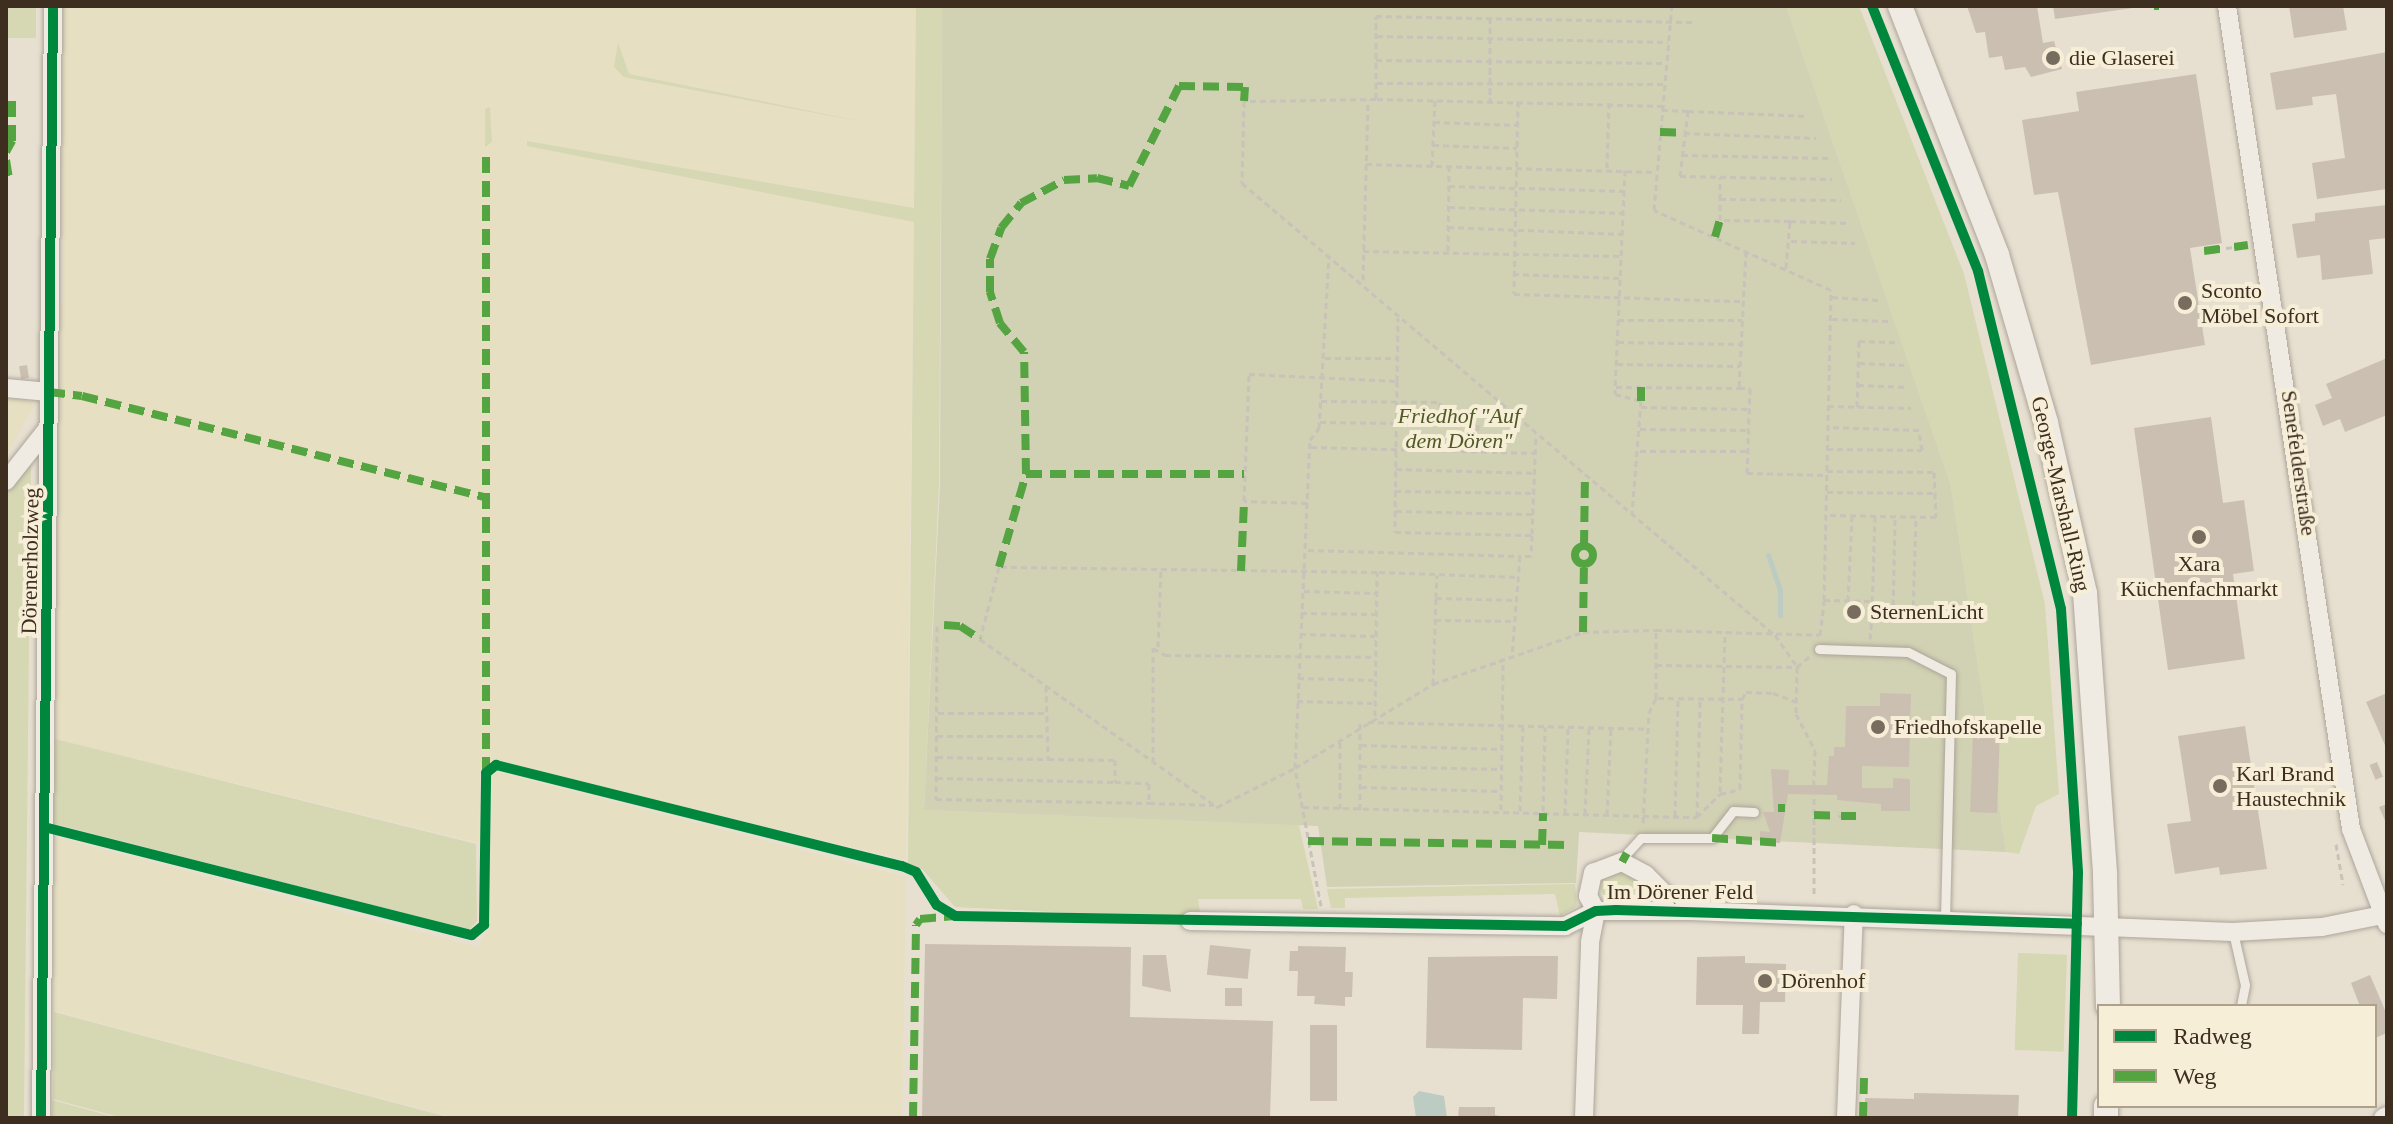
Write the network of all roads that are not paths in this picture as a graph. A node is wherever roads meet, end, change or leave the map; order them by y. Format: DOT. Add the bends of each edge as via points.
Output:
graph roads {
  1 [pos="53,6"];
  2 [pos="1900,6"];
  3 [pos="2227,6"];
  4 [pos="6,388"];
  5 [pos="49,392"];
  6 [pos="47,429"];
  7 [pos="6,481"];
  8 [pos="1819,649"];
  9 [pos="1754,812"];
  10 [pos="1627,853"];
  11 [pos="1596,911"];
  12 [pos="1673,911"];
  13 [pos="1854,914"];
  14 [pos="2386,918"];
  15 [pos="1945,919"];
  16 [pos="1190,921"];
  17 [pos="2107,926"];
  18 [pos="2233,932"];
  19 [pos="2108,1004"];
  20 [pos="2241,1004"];
  21 [pos="41,1118"];
  22 [pos="1584,1118"];
  23 [pos="1846,1118"];
  1 -- 5 [label="street, Dörenerholzweg"];
  2 -- 17 [label="main road, George-Marshall-Ring" via="1997,255 2046,423 2085,593"];
  3 -- 14 [label="street, Senefelderstraße" via="2351,829"];
  4 -- 5 [label="street"];
  5 -- 6 [label="street, Dörenerholzweg"];
  6 -- 7 [label="street, Dörenerholzweg"];
  6 -- 21 [label="street, Dörenerholzweg" via="52,458"];
  8 -- 15 [label="lane" via="1908,652 1951,674"];
  9 -- 10 [label="lane" via="1733,811 1712,838 1641,838"];
  11 -- 12 [label="street, Im Dörener Feld"];
  11 -- 12 [label="street, Im Dörener Feld" via="1588,896 1593,873 1622,862 1646,875 1672,901"];
  11 -- 16 [label="street, Im Dörener Feld" via="1565,926"];
  11 -- 22 [label="street, Im Dörener Feld" via="1590,942"];
  12 -- 13 [label="street, Im Dörener Feld"];
  13 -- 15 [label="street, Im Dörener Feld"];
  13 -- 23 [label="street"];
  14 -- 18 [label="street, Im Dörener Feld"];
  15 -- 17 [label="street, Im Dörener Feld"];
  17 -- 18 [label="street, Im Dörener Feld"];
  17 -- 19 [label="main road, George-Marshall-Ring"];
  18 -- 20 [label="lane" via="2245,985"];
}
